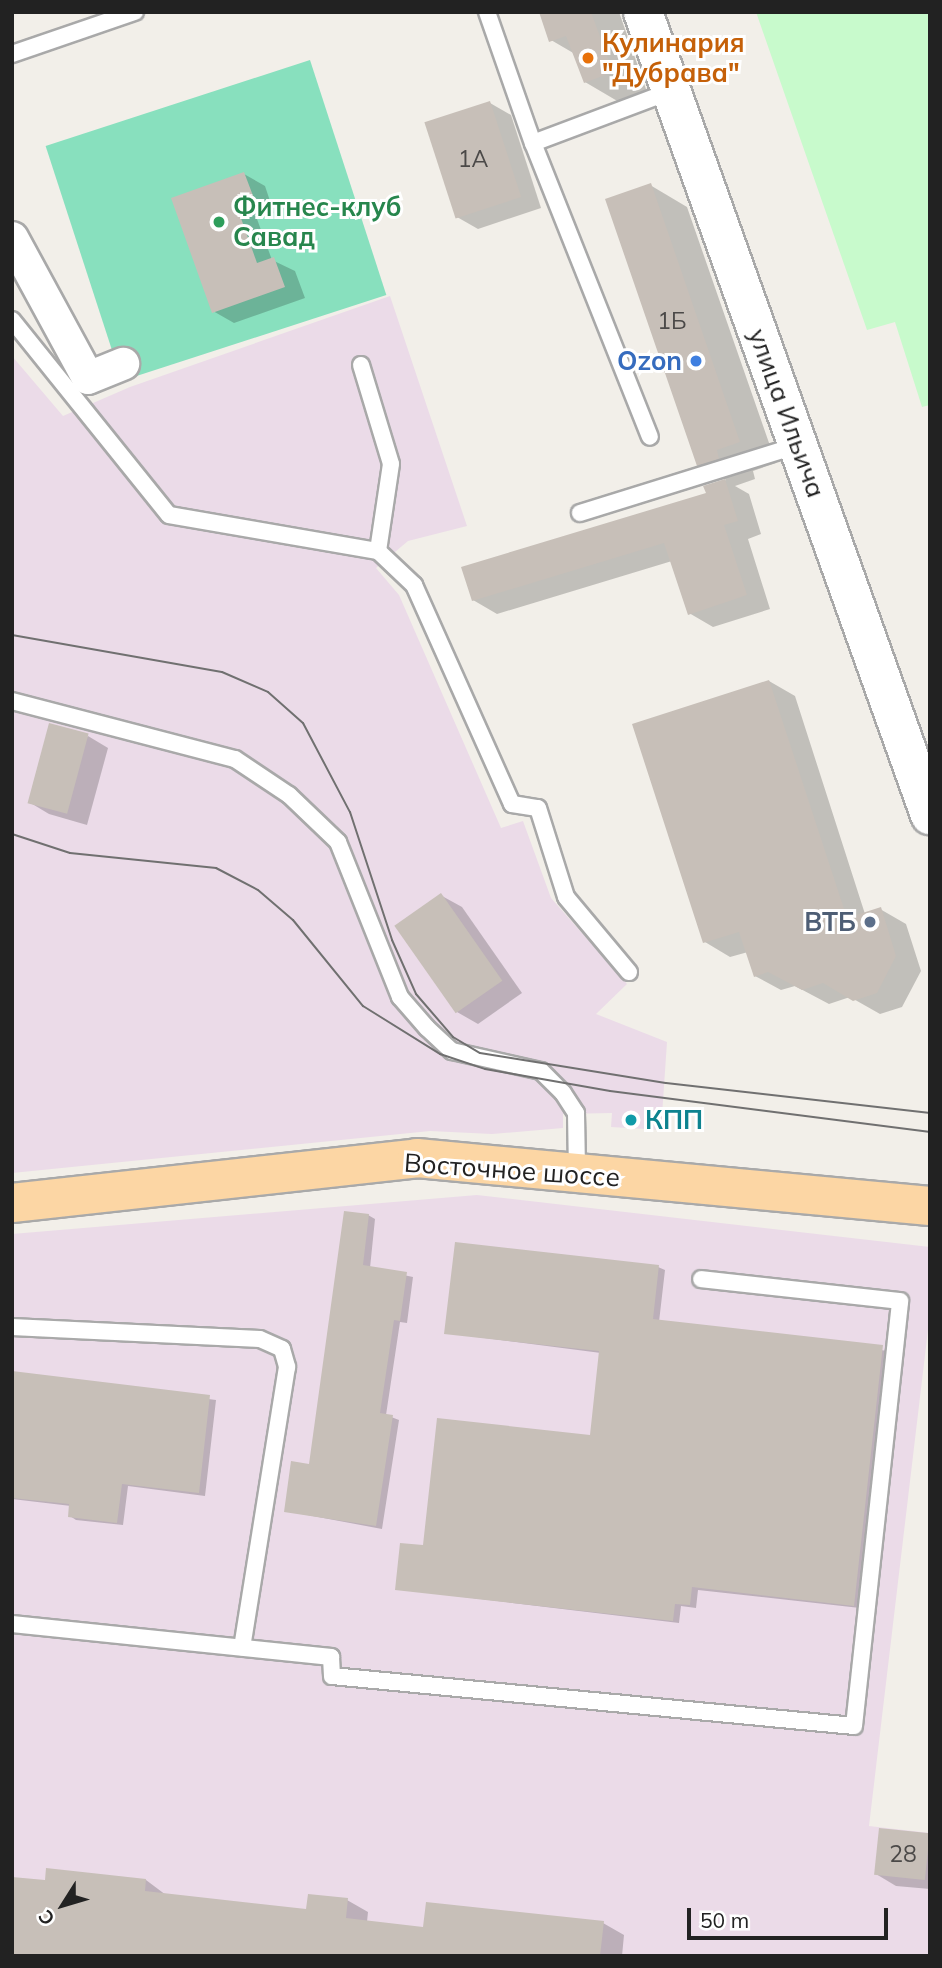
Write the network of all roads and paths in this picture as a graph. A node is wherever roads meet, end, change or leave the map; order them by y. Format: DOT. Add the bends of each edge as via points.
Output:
graph roads {
  1 [pos="135,12"];
  2 [pos="487,12"];
  3 [pos="643,12"];
  4 [pos="12,54"];
  5 [pos="672,91"];
  6 [pos="533,143"];
  7 [pos="12,238"];
  8 [pos="12,320"];
  9 [pos="123,364"];
  10 [pos="361,365"];
  11 [pos="650,437"];
  12 [pos="798,445"];
  13 [pos="580,513"];
  14 [pos="378,551"];
  15 [pos="12,702"];
  16 [pos="930,815"];
  17 [pos="629,972"];
  18 [pos="577,1175"];
  19 [pos="12,1203"];
  20 [pos="930,1206"];
  21 [pos="701,1279"];
  22 [pos="12,1327"];
  23 [pos="12,1624"];
  24 [pos="242,1647"];
  1 -- 4 [label="lane"];
  2 -- 6 [label="lane"];
  3 -- 5 [label="street, улица Ильича"];
  5 -- 6 [label="lane"];
  5 -- 12 [label="street, улица Ильича"];
  6 -- 11 [label="lane"];
  7 -- 9 [label="street" via="88,378"];
  8 -- 14 [label="lane" via="169,515"];
  10 -- 14 [label="lane" via="391,464"];
  12 -- 13 [label="lane"];
  12 -- 16 [label="street, улица Ильича"];
  14 -- 17 [label="lane" via="414,585 512,804 538,808 566,897"];
  15 -- 18 [label="lane" via="234,759 289,795 338,842 400,997 427,1028 453,1051 541,1071 563,1093 576,1113"];
  18 -- 19 [label="main road, Восточное шоссе" via="417,1158"];
  18 -- 20 [label="main road, Восточное шоссе"];
  21 -- 24 [label="lane" via="901,1301 854,1726 332,1676 331,1657"];
  22 -- 24 [label="lane" via="260,1339 282,1349 287,1367"];
  23 -- 24 [label="lane"];
}
